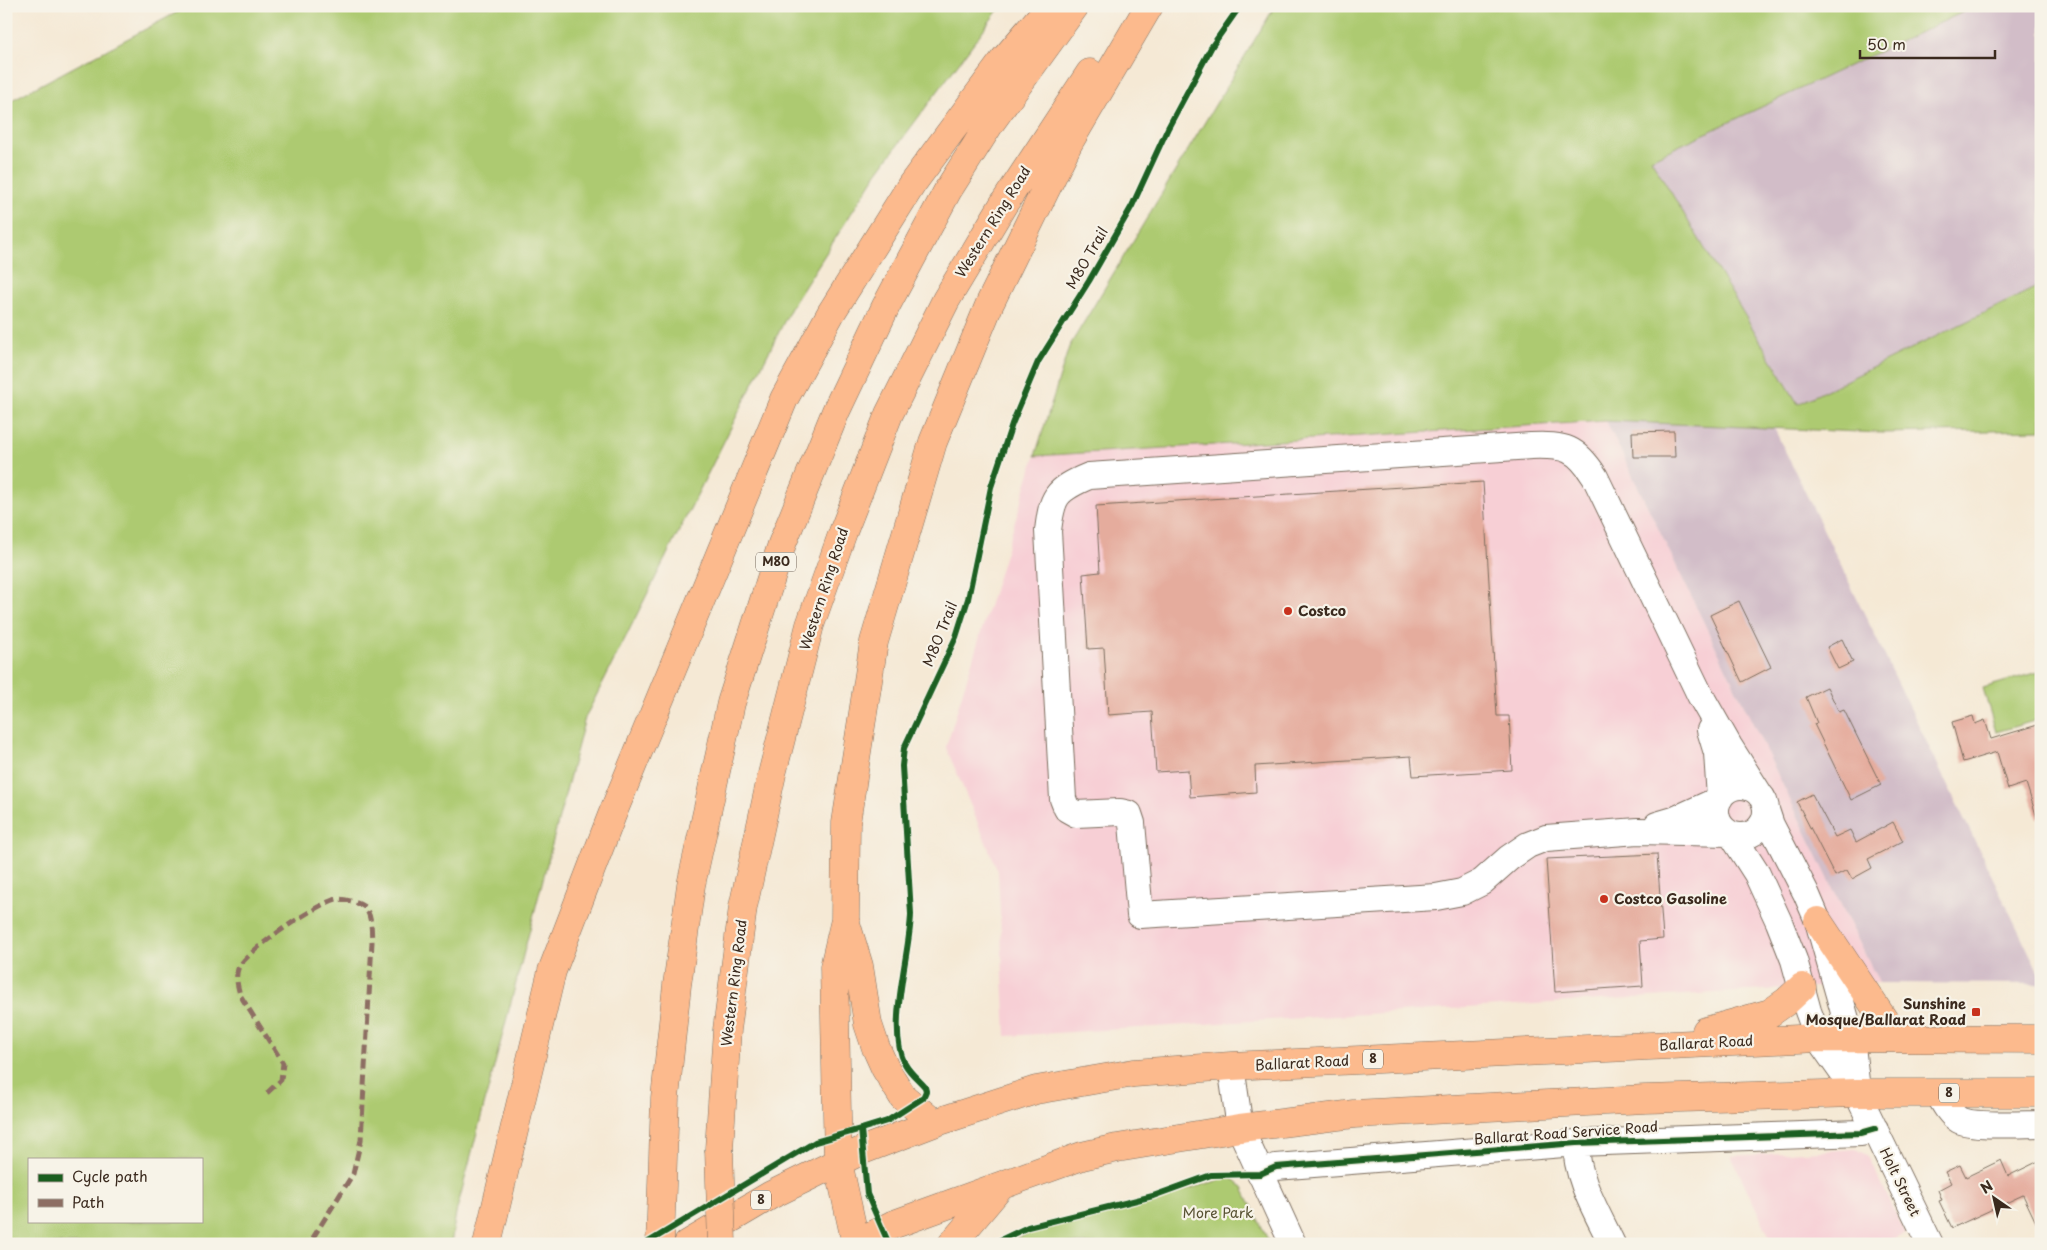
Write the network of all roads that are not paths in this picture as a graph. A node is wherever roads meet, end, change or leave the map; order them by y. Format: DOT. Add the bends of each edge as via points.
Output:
graph roads {
  1 [pos="1050,6"];
  2 [pos="1074,6"];
  3 [pos="1140,6"];
  4 [pos="1148,6"];
  5 [pos="1700,696"];
  6 [pos="1719,799"];
  7 [pos="1766,810"];
  8 [pos="1638,831"];
  9 [pos="1730,834"];
  10 [pos="1773,910"];
  11 [pos="844,920"];
  12 [pos="1818,921"];
  13 [pos="1802,987"];
  14 [pos="1851,1037"];
  15 [pos="1818,1038"];
  16 [pos="1896,1038"];
  17 [pos="2041,1040"];
  18 [pos="1641,1046"];
  19 [pos="1231,1066"];
  20 [pos="1857,1093"];
  21 [pos="1938,1093"];
  22 [pos="2041,1093"];
  23 [pos="934,1122"];
  24 [pos="2041,1124"];
  25 [pos="1240,1128"];
  26 [pos="1875,1129"];
  27 [pos="1576,1143"];
  28 [pos="838,1162"];
  29 [pos="1260,1174"];
  30 [pos="1002,1184"];
  31 [pos="495,1211"];
  32 [pos="855,1243"];
  33 [pos="487,1244"];
  34 [pos="493,1244"];
  35 [pos="660,1244"];
  36 [pos="688,1244"];
  37 [pos="722,1244"];
  38 [pos="952,1244"];
  39 [pos="1293,1244"];
  40 [pos="1612,1244"];
  41 [pos="1930,1244"];
  1 -- 31 [label="highway" via="1003,61 912,184 831,313 784,399 612,815 552,971"];
  2 -- 35 [label="highway, M80" via="991,122 944,199 886,306 836,411 782,544 731,703 691,885 667,1079"];
  3 -- 37 [label="highway, Western Ring Road, bridge" via="1081,86 946,300 890,414 810,625 742,906 727,1030 719,1149"];
  4 -- 11 [label="highway" via="1059,162 990,302 933,442 874,642 846,823"];
  5 -- 6 [label="street" via="1718,753"];
  5 -- 7 [label="street"];
  5 -- 8 [label="street" via="1595,477 1586,462 1572,451 1556,445 1089,476 1057,495 1051,508 1048,532 1063,800 1067,809 1076,814 1129,814 1140,915 1436,897 1462,892 1482,882 1509,858 1546,838"];
  6 -- 7 [label="street" via="1737,786 1754,789"];
  6 -- 8 [label="street" via="1674,820"];
  6 -- 9 [label="street" via="1716,816 1719,824"];
  7 -- 9 [label="street" via="1756,832"];
  7 -- 10 [label="street" via="1772,859 1788,895 1787,901"];
  7 -- 12 [label="street"];
  8 -- 9 [label="street"];
  9 -- 10 [label="street" via="1757,874"];
  10 -- 13 [label="street"];
  11 -- 23 [label="highway" via="860,966 868,1024 876,1048 904,1097"];
  11 -- 28 [label="highway" via="834,967"];
  12 -- 14 [label="street"];
  12 -- 16 [label="highway"];
  13 -- 15 [label="street"];
  13 -- 18 [label="highway" via="1787,1002 1762,1016"];
  14 -- 15 [label="highway, Ballarat Road / 8"];
  14 -- 16 [label="highway, Ballarat Road / 8"];
  14 -- 20 [label="street"];
  15 -- 18 [label="highway, Ballarat Road / 8"];
  15 -- 20 [label="street"];
  16 -- 17 [label="highway, Ballarat Road / 8"];
  18 -- 19 [label="highway, Ballarat Road / 8"];
  19 -- 23 [label="highway, Ballarat Road / 8" via="1134,1073 1036,1090"];
  19 -- 25 [label="street"];
  20 -- 21 [label="highway, 8"];
  20 -- 25 [label="highway, 8" via="1645,1099 1354,1114"];
  20 -- 26 [label="street, Holt Street"];
  21 -- 22 [label="highway, 8"];
  21 -- 24 [label="street" via="1947,1109 1960,1120 1980,1124"];
  23 -- 28 [label="highway, Ballarat Road / 8"];
  25 -- 29 [label="street"];
  25 -- 30 [label="highway, 8" via="1082,1156"];
  26 -- 27 [label="street, Ballarat Road Service Road" via="1861,1133 1761,1138"];
  26 -- 41 [label="street, Holt Street"];
  27 -- 29 [label="street, Ballarat Road Service Road" via="1276,1167"];
  27 -- 40 [label="street" via="1581,1175"];
  28 -- 32 [label="highway"];
  28 -- 36 [label="highway, Ballarat Road / 8" via="771,1194"];
  29 -- 39 [label="street"];
  30 -- 32 [label="highway, 8"];
  30 -- 38 [label="highway"];
  31 -- 33 [label="highway"];
  31 -- 34 [label="highway"];
}
